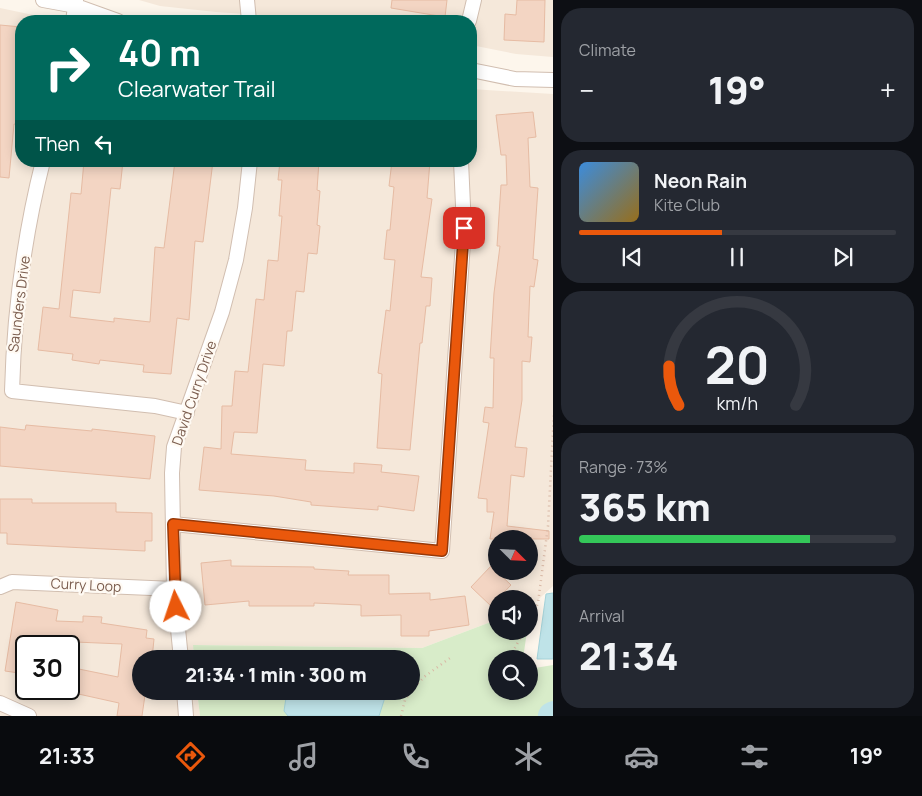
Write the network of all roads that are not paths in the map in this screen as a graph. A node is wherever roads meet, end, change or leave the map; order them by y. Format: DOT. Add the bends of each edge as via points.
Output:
graph roads {
  1 [pos="44,0"];
  2 [pos="248,0"];
  3 [pos="474,0"];
  4 [pos="76,3"];
  5 [pos="104,15"];
  6 [pos="249,15"];
  7 [pos="470,15"];
  8 [pos="477,71"];
  9 [pos="553,80"];
  10 [pos="41,167"];
  11 [pos="249,167"];
  12 [pos="461,167"];
  13 [pos="187,413"];
  14 [pos="173,524"];
  15 [pos="0,587"];
  16 [pos="174,589"];
  17 [pos="180,650"];
  18 [pos="185,700"];
  19 [pos="0,703"];
  20 [pos="29,716"];
  21 [pos="186,716"];
  1 -- 4 [label="street"];
  2 -- 6 [label="street"];
  3 -- 7 [label="street"];
  4 -- 5 [label="street"];
  8 -- 9 [label="street" via="515,79"];
  10 -- 13 [label="street, Saunders Drive" via="13,332 12,391 155,406"];
  11 -- 13 [label="street, David Curry Drive" via="236,260 222,312"];
  12 -- 14 [label="street" via="464,228 442,551"];
  13 -- 14 [label="street, David Curry Drive" via="174,447"];
  14 -- 16 [label="street, David Curry Drive"];
  15 -- 16 [label="street, Curry Loop" via="12,582"];
  16 -- 17 [label="street, David Curry Drive"];
  18 -- 21 [label="street"];
  19 -- 20 [label="street"];
}
